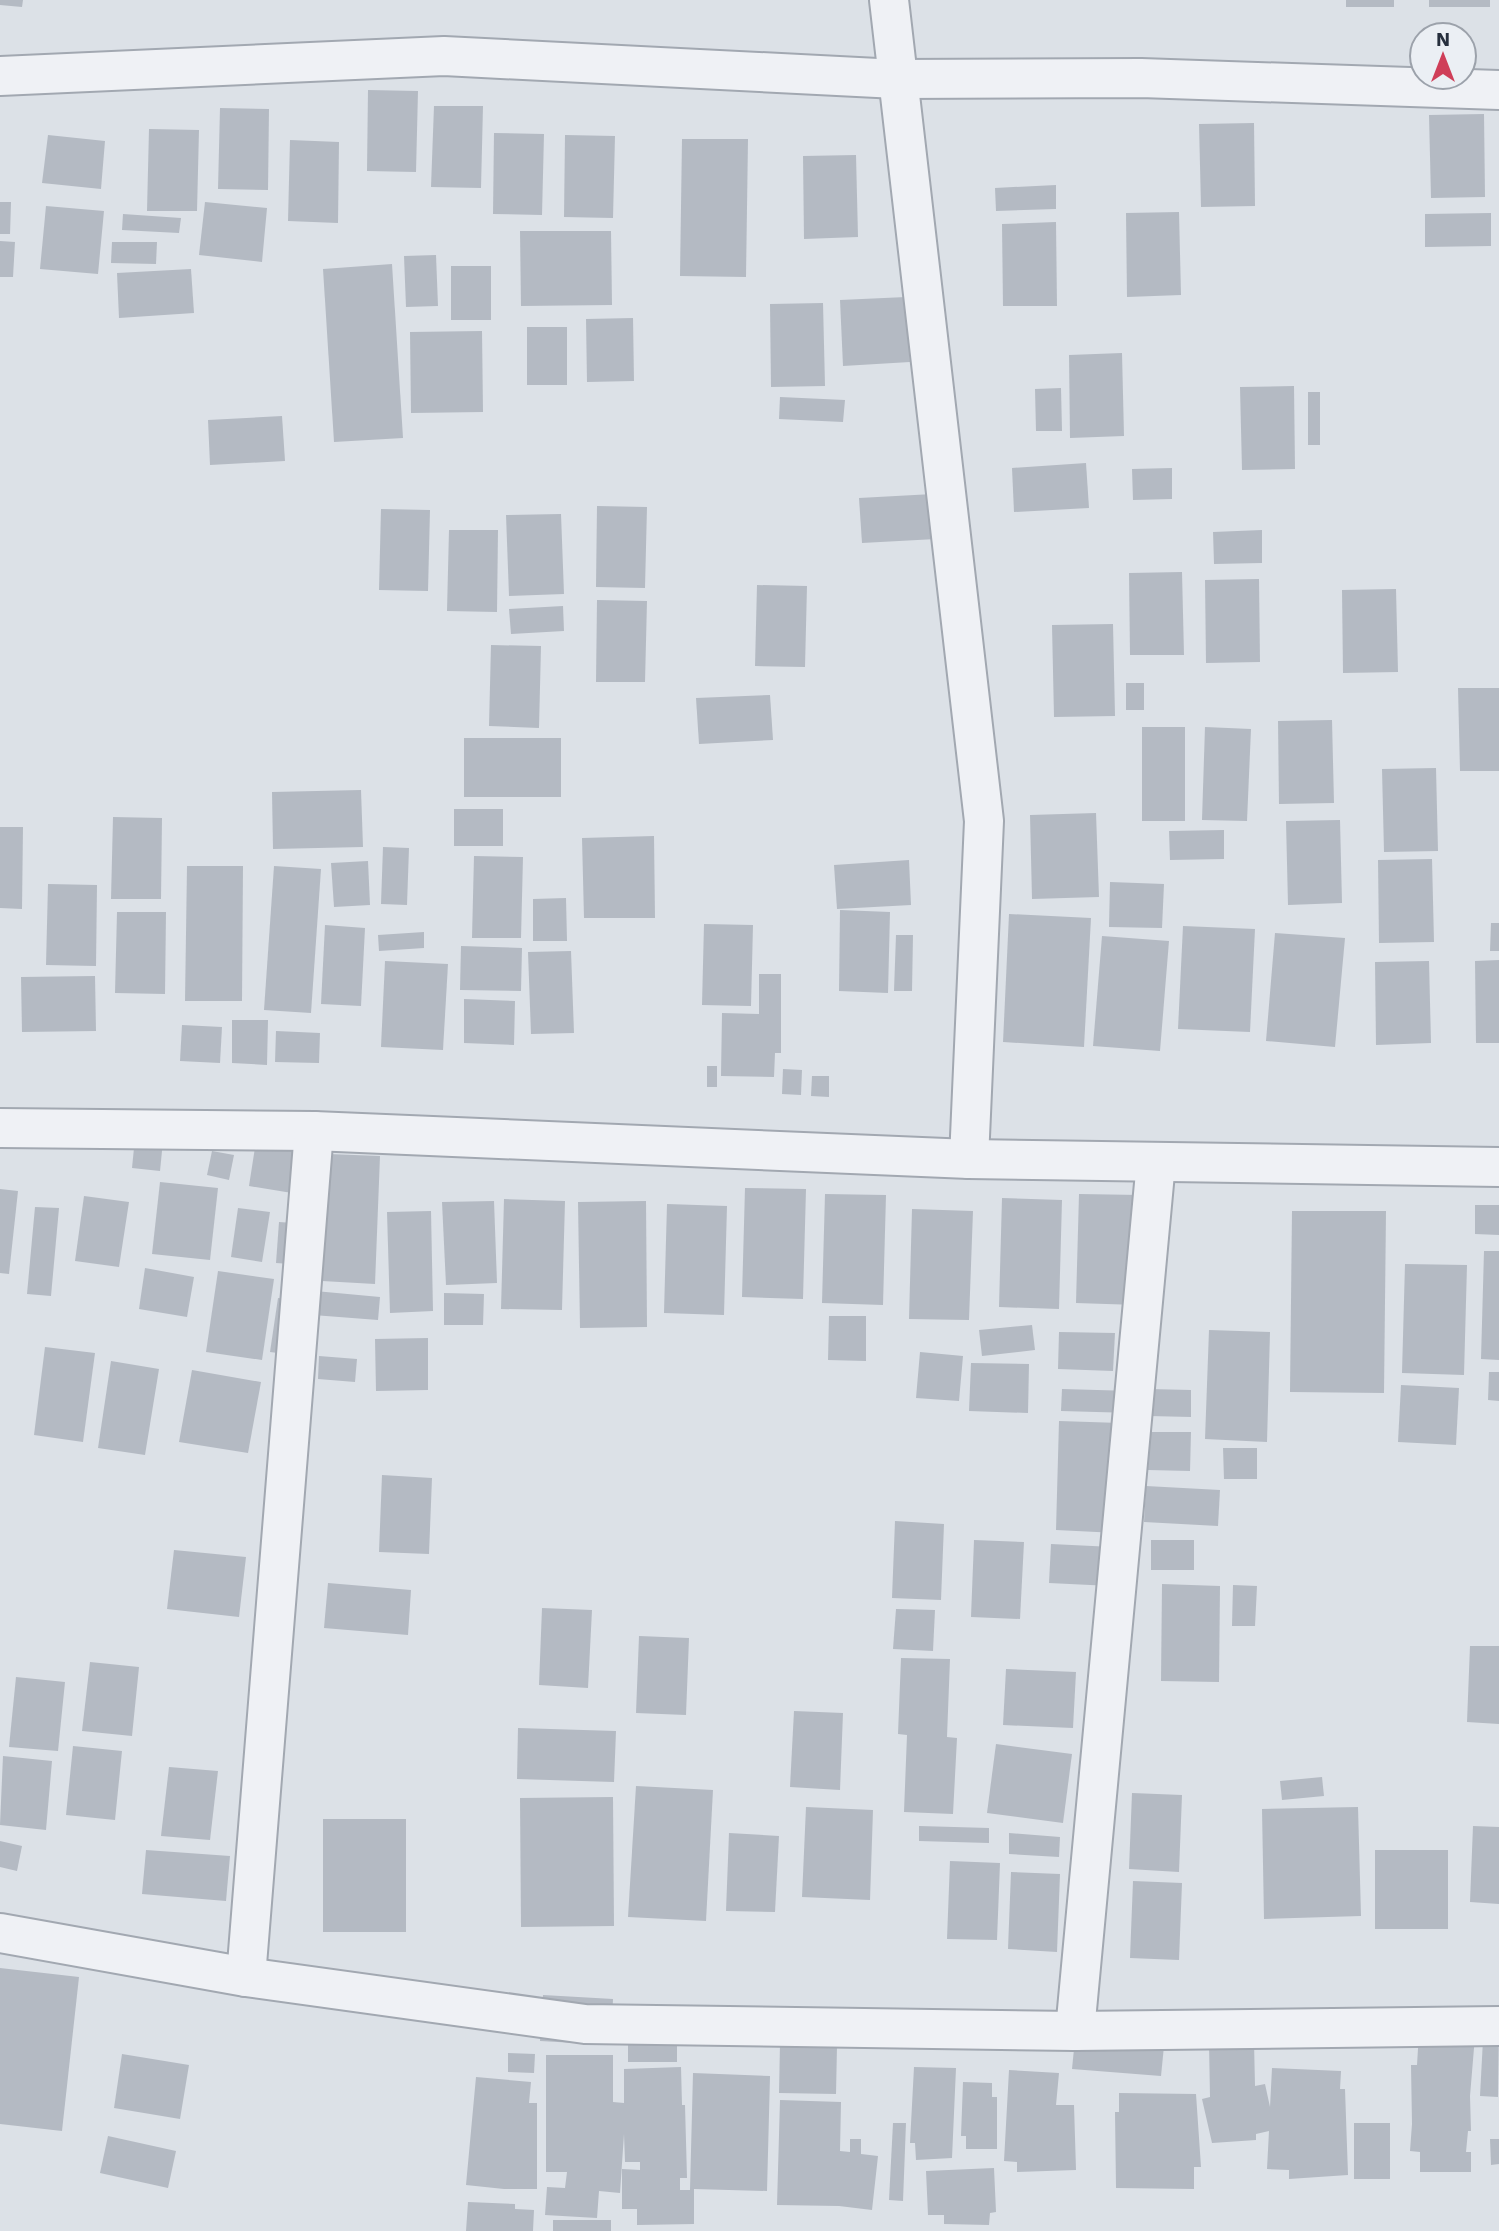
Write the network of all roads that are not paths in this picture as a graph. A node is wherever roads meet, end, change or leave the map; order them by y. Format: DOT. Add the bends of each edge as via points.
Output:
graph roads {
  1 [pos="889,0"];
  2 [pos="0,76"];
  3 [pos="897,79"];
  4 [pos="1499,90"];
  5 [pos="0,1128"];
  6 [pos="314,1131"];
  7 [pos="970,1159"];
  8 [pos="1156,1162"];
  9 [pos="1499,1167"];
  10 [pos="0,1933"];
  11 [pos="246,1977"];
  12 [pos="1499,2026"];
  13 [pos="1075,2031"];
  1 -- 3 [label="street"];
  2 -- 3 [label="street" via="444,56"];
  3 -- 4 [label="street" via="1141,78"];
  3 -- 7 [label="street" via="984,821"];
  5 -- 6 [label="street"];
  6 -- 7 [label="street"];
  6 -- 11 [label="street"];
  7 -- 8 [label="street"];
  8 -- 9 [label="street"];
  8 -- 13 [label="street"];
  10 -- 11 [label="street"];
  11 -- 13 [label="street" via="585,2024"];
  12 -- 13 [label="street"];
}
